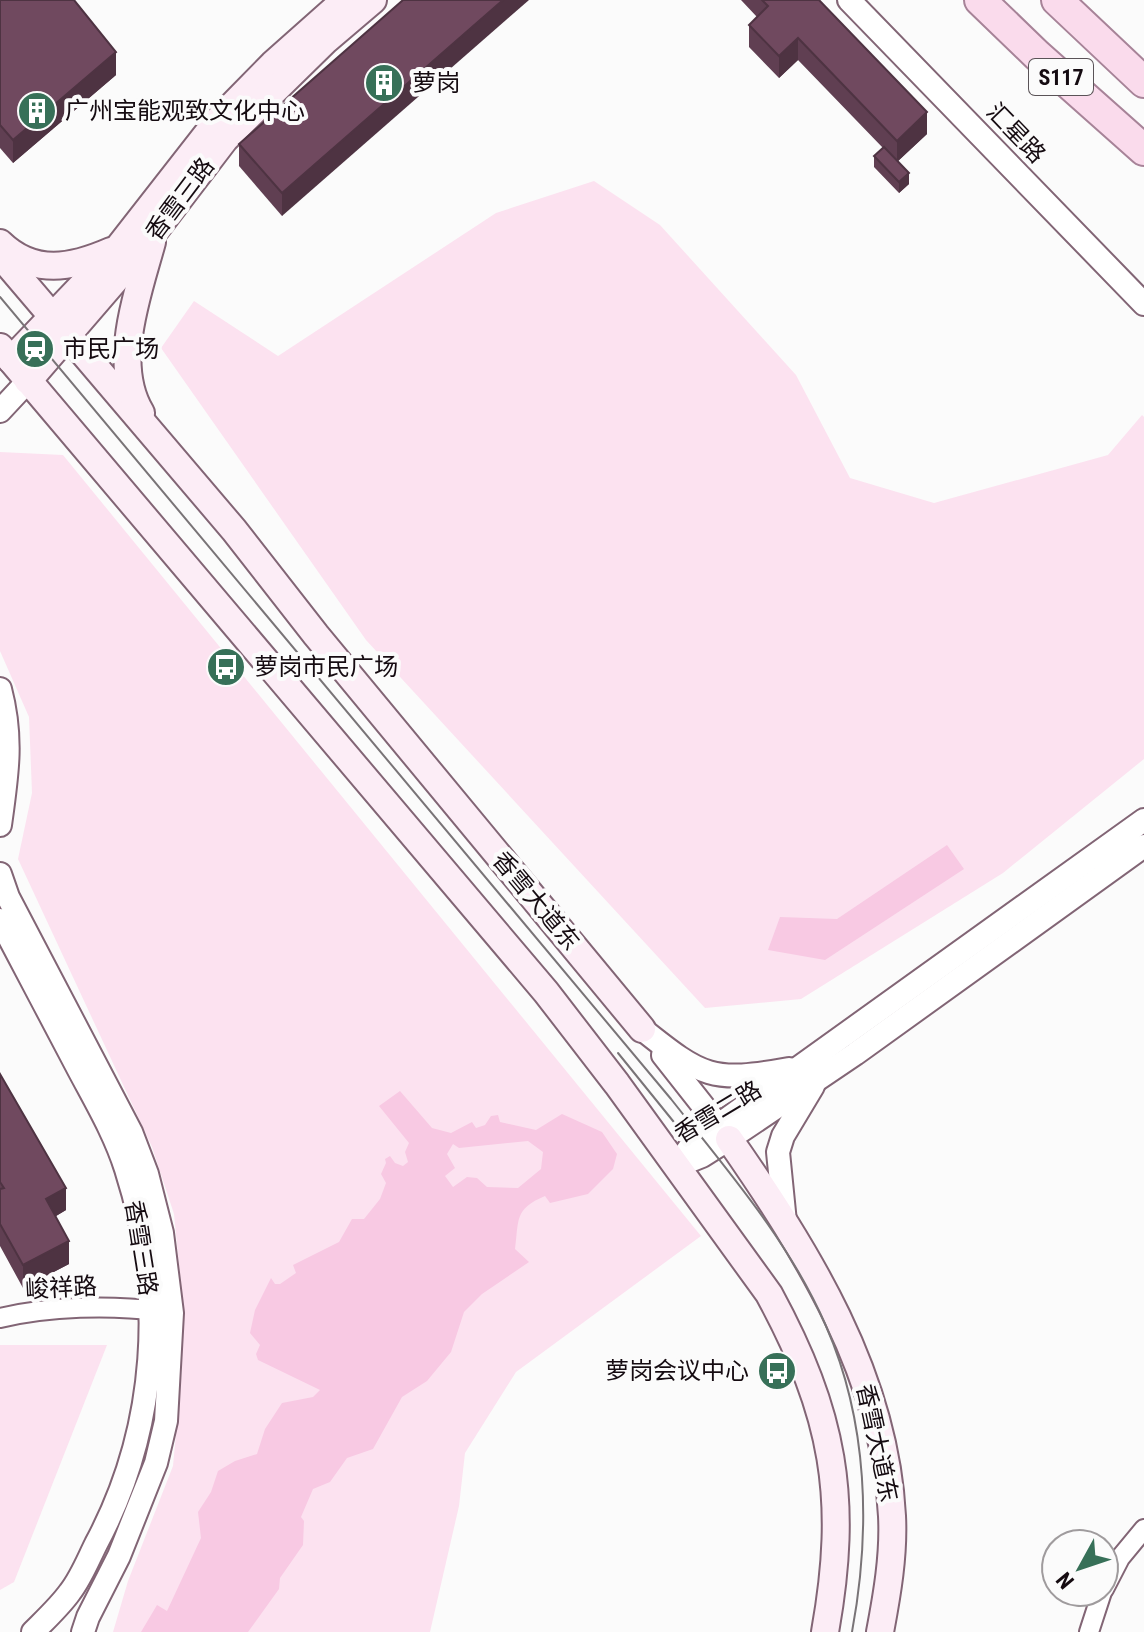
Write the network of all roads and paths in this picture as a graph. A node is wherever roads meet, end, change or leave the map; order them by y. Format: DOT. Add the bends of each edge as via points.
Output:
graph roads {
  1 [pos="345,0"];
  2 [pos="373,0"];
  3 [pos="849,0"];
  4 [pos="980,0"];
  5 [pos="1057,0"];
  6 [pos="1144,82"];
  7 [pos="1144,150"];
  8 [pos="153,235"];
  9 [pos="0,243"];
  10 [pos="118,248"];
  11 [pos="0,255"];
  12 [pos="1144,304"];
  13 [pos="60,328"];
  14 [pos="4,360"];
  15 [pos="28,381"];
  16 [pos="0,411"];
  17 [pos="162,446"];
  18 [pos="0,689"];
  19 [pos="0,825"];
  20 [pos="1141,839"];
  21 [pos="0,874"];
  22 [pos="0,920"];
  23 [pos="642,1029"];
  24 [pos="794,1069"];
  25 [pos="818,1078"];
  26 [pos="724,1132"];
  27 [pos="676,1167"];
  28 [pos="786,1227"];
  29 [pos="162,1312"];
  30 [pos="0,1318"];
  31 [pos="1144,1529"];
  32 [pos="1120,1558"];
  33 [pos="1097,1608"];
  34 [pos="33,1632"];
  35 [pos="83,1632"];
  36 [pos="825,1632"];
  37 [pos="880,1632"];
  38 [pos="1089,1632"];
  1 -- 10 [label="main road, 香雪三路" via="218,120"];
  2 -- 8 [label="main road, 香雪三路" via="225,139"];
  3 -- 12 [label="street, 汇星路"];
  4 -- 7 [label="main road, S117"];
  5 -- 6 [label="main road, S117"];
  8 -- 13 [label="main road, 香雪三路"];
  8 -- 17 [label="main road" via="132,323 128,369 138,408"];
  9 -- 10 [label="main road" via="26,261 51,267 85,262"];
  10 -- 13 [label="main road, 香雪三路"];
  11 -- 13 [label="main road, 香雪大道东"];
  13 -- 14 [label="main road, 香雪三路"];
  13 -- 15 [label="main road, 香雪三路"];
  13 -- 17 [label="main road, 香雪大道东"];
  14 -- 15 [label="main road, 香雪大道东"];
  15 -- 16 [label="street, 香雪三路"];
  15 -- 27 [label="main road, 香雪大道东" via="546,992"];
  17 -- 23 [label="main road, 香雪大道东"];
  18 -- 19 [label="street" via="10,751"];
  20 -- 24 [label="street, 香雪二路"];
  20 -- 25 [label="street, 香雪二路"];
  21 -- 29 [label="street, 香雪三路" via="131,1132 147,1174 162,1233"];
  22 -- 29 [label="street, 香雪三路" via="110,1129 125,1166"];
  23 -- 24 [label="street" via="682,1060 711,1074 741,1077"];
  23 -- 26 [label="street, 香雪大道东"];
  24 -- 26 [label="street, 香雪二路"];
  25 -- 26 [label="street, 香雪二路"];
  25 -- 28 [label="street" via="778,1152"];
  26 -- 27 [label="street, 香雪二路" via="702,1156"];
  26 -- 28 [label="main road, 香雪大道东"];
  27 -- 36 [label="main road, 香雪大道东" via="769,1294 822,1415 836,1503 833,1589"];
  28 -- 37 [label="main road, 香雪大道东" via="852,1347 881,1442 892,1517"];
  29 -- 30 [label="street, 峻祥路" via="93,1309"];
  29 -- 34 [label="street, 香雪三路" via="142,1420 111,1517 71,1591"];
  29 -- 35 [label="street, 香雪三路" via="166,1421 156,1463"];
  31 -- 32 [label="street"];
  33 -- 38 [label="street"];
}
